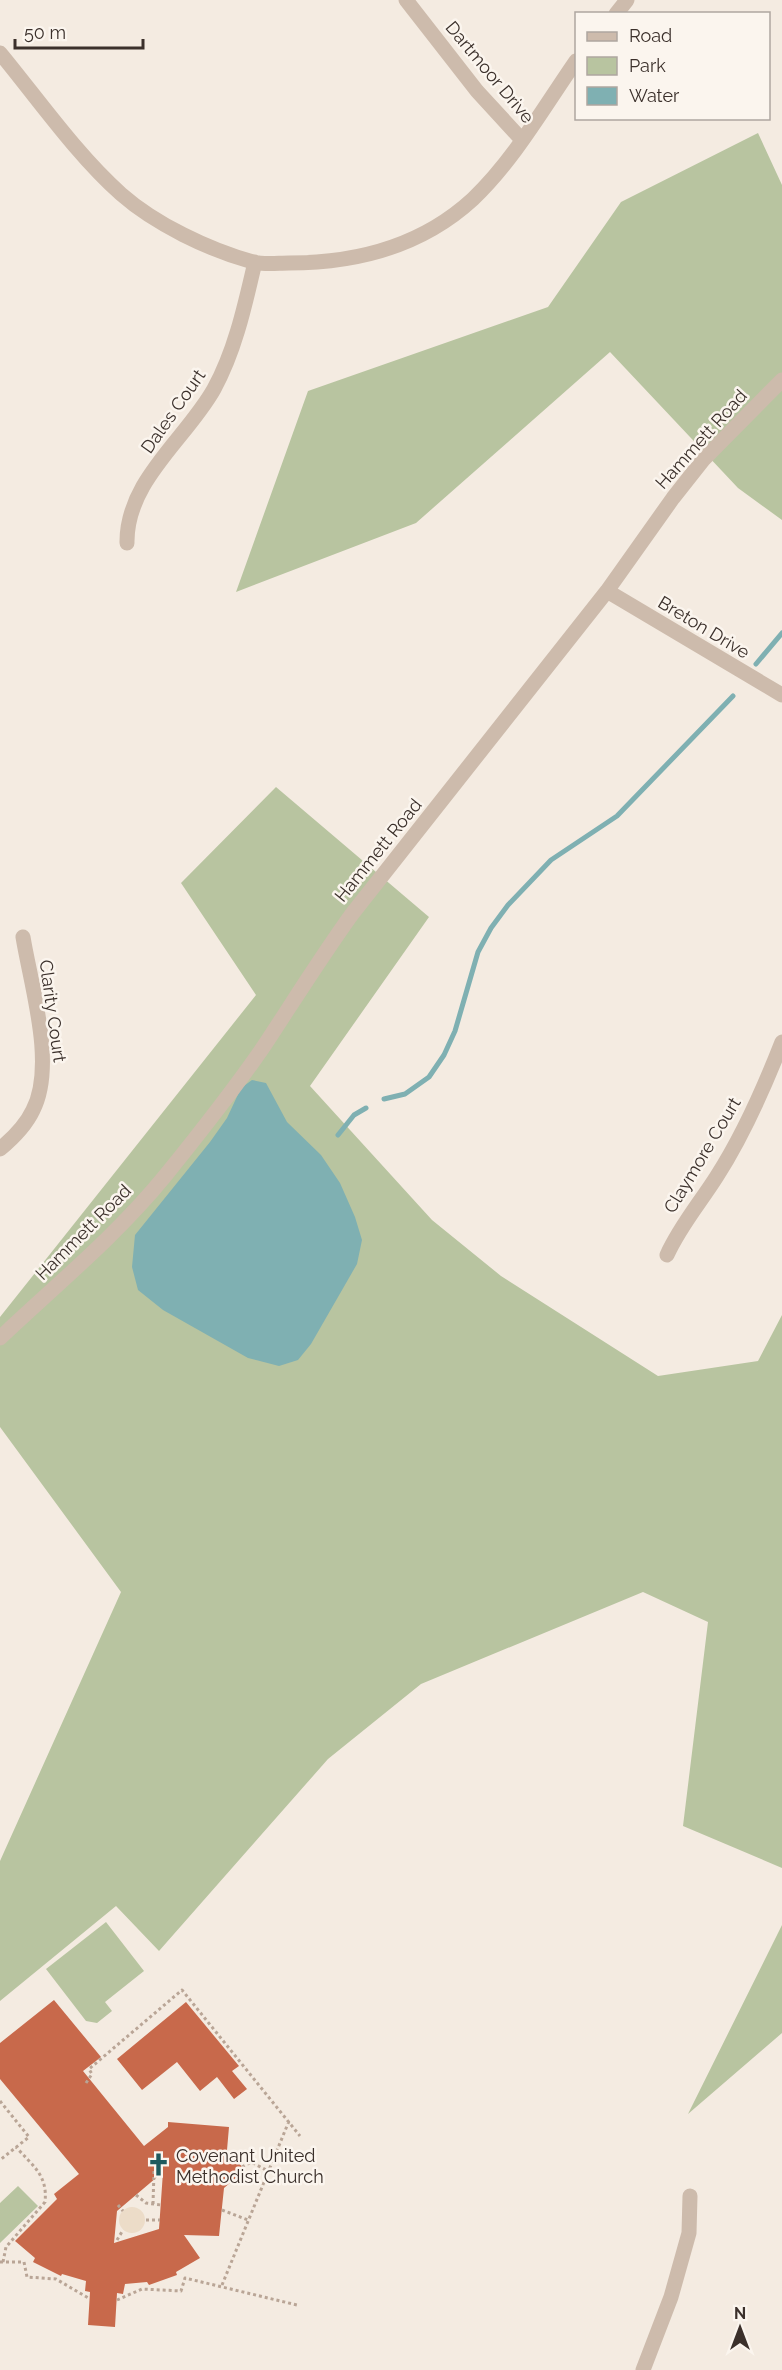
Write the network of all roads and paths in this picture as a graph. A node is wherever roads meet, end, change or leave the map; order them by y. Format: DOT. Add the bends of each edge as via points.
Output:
graph roads {
  1 [pos="406,0"];
  2 [pos="627,0"];
  3 [pos="618,12"];
  4 [pos="0,53"];
  5 [pos="575,62"];
  6 [pos="522,140"];
  7 [pos="255,262"];
  8 [pos="782,380"];
  9 [pos="127,543"];
  10 [pos="607,591"];
  11 [pos="782,695"];
  12 [pos="23,937"];
  13 [pos="782,1042"];
  14 [pos="0,1149"];
  15 [pos="667,1255"];
  16 [pos="0,1338"];
  17 [pos="86,2083"];
  18 [pos="0,2102"];
  19 [pos="289,2121"];
  20 [pos="300,2136"];
  21 [pos="16,2147"];
  22 [pos="0,2160"];
  23 [pos="242,2167"];
  24 [pos="154,2171"];
  25 [pos="268,2171"];
  26 [pos="136,2195"];
  27 [pos="690,2196"];
  28 [pos="146,2203"];
  29 [pos="153,2204"];
  30 [pos="118,2205"];
  31 [pos="161,2205"];
  32 [pos="141,2210"];
  33 [pos="222,2210"];
  34 [pos="123,2211"];
  35 [pos="146,2220"];
  36 [pos="160,2220"];
  37 [pos="248,2220"];
  38 [pos="123,2230"];
  39 [pos="117,2240"];
  40 [pos="2,2262"];
  41 [pos="222,2285"];
  42 [pos="90,2299"];
  43 [pos="117,2300"];
  44 [pos="297,2305"];
  45 [pos="643,2370"];
  1 -- 6 [label="street, Dartmoor Drive" via="477,91"];
  2 -- 3 [label="street"];
  4 -- 7 [label="street" via="87,159 128,200 164,225"];
  5 -- 6 [label="street"];
  6 -- 7 [label="street" via="472,199 410,240 343,260"];
  7 -- 9 [label="street, Dales Court" via="224,368 201,410 141,490 129,518"];
  8 -- 10 [label="street, Hammett Road" via="703,460"];
  10 -- 11 [label="street, Breton Drive"];
  10 -- 16 [label="street, Hammett Road" via="352,914 259,1052 164,1177 67,1277"];
  12 -- 14 [label="street, Clarity Court" via="42,1047 42,1082 33,1111"];
  13 -- 15 [label="street, Claymore Court" via="749,1119"];
  17 -- 19 [label="path" via="92,2074 89,2069 182,1990"];
  18 -- 21 [label="path" via="29,2137"];
  19 -- 20 [label="path"];
  19 -- 25 [label="path"];
  21 -- 22 [label="path"];
  21 -- 40 [label="path" via="43,2177 45,2202 6,2247"];
  23 -- 25 [label="path" via="251,2162"];
  24 -- 29 [label="path"];
  25 -- 37 [label="path"];
  26 -- 28 [label="path"];
  27 -- 45 [label="street" via="689,2233 671,2297"];
  28 -- 29 [label="path"];
  28 -- 32 [label="path"];
  29 -- 31 [label="path"];
  30 -- 34 [label="path"];
  33 -- 37 [label="path"];
  35 -- 36 [label="path"];
  37 -- 41 [label="path"];
  38 -- 39 [label="path"];
  40 -- 42 [label="path" via="24,2262 27,2277 56,2279"];
  41 -- 43 [label="path" via="185,2278 181,2291 142,2289"];
  41 -- 44 [label="path"];
}
